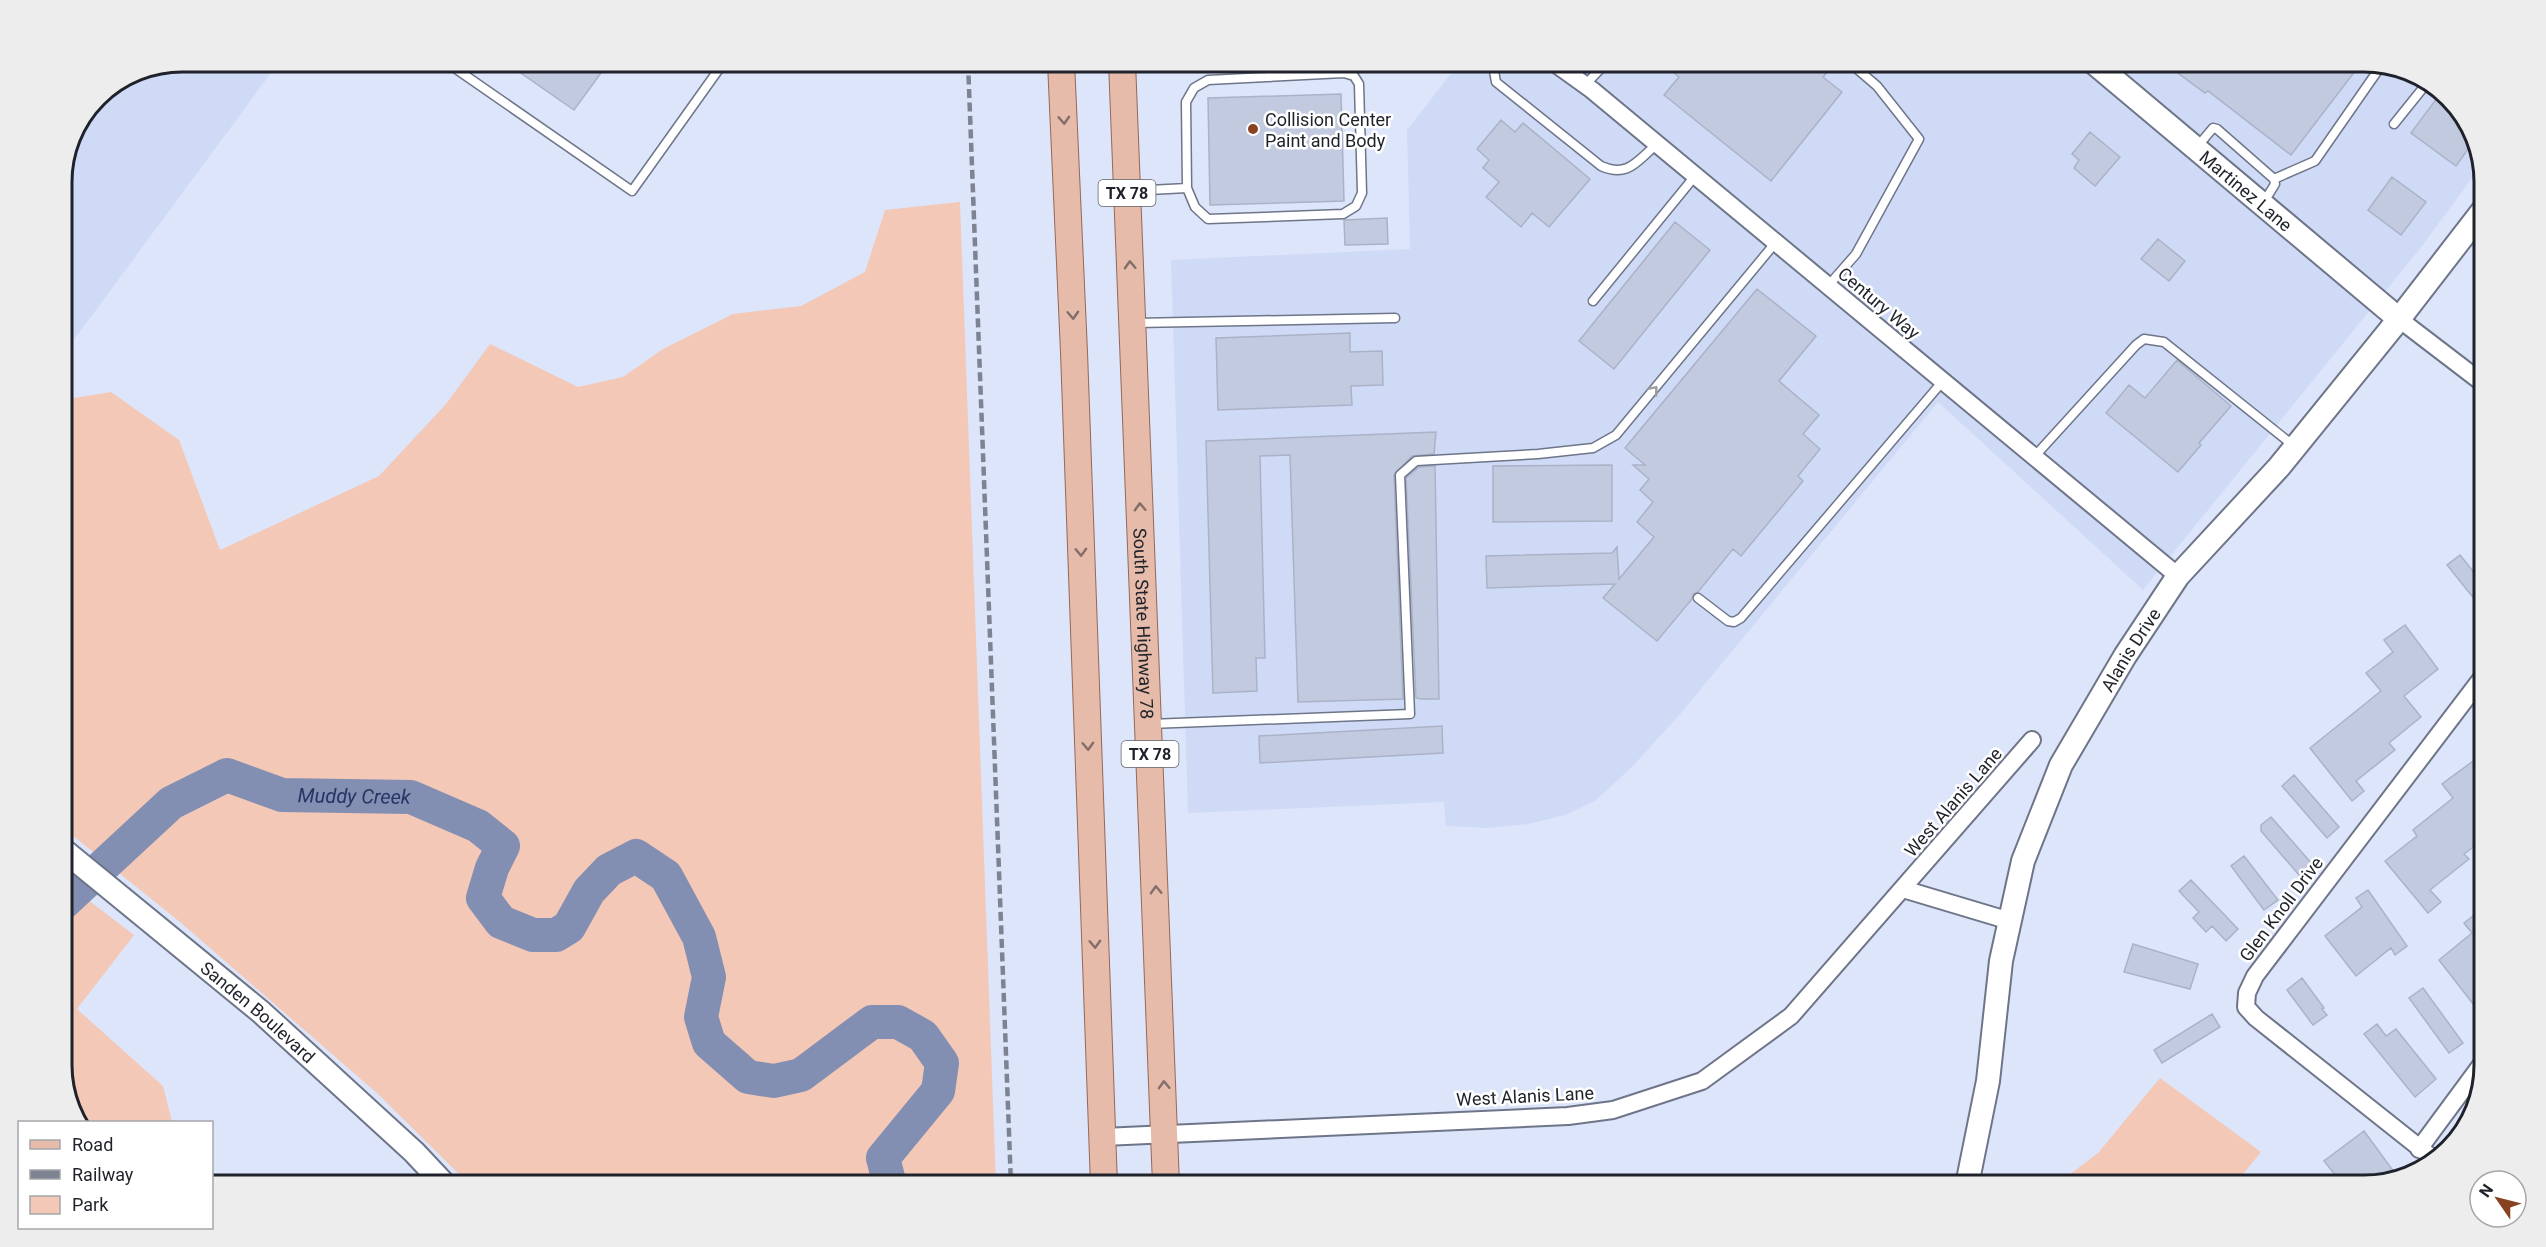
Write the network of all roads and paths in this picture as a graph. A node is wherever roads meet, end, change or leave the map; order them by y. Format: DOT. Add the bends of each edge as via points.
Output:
graph roads {
  1 [pos="460,72"];
  2 [pos="717,72"];
  3 [pos="1061,72"];
  4 [pos="1122,72"];
  5 [pos="1271,72"];
  6 [pos="1494,72"];
  7 [pos="1567,72"];
  8 [pos="1597,72"];
  9 [pos="1861,72"];
  10 [pos="2105,72"];
  11 [pos="2376,73"];
  12 [pos="1271,77"];
  13 [pos="1585,85"];
  14 [pos="2422,89"];
  15 [pos="2394,124"];
  16 [pos="1657,144"];
  17 [pos="2196,148"];
  18 [pos="1695,176"];
  19 [pos="2274,179"];
  20 [pos="1187,188"];
  21 [pos="1127,191"];
  22 [pos="2263,204"];
  23 [pos="2474,222"];
  24 [pos="1776,242"];
  25 [pos="1828,286"];
  26 [pos="1593,301"];
  27 [pos="1395,318"];
  28 [pos="2400,319"];
  29 [pos="1132,324"];
  30 [pos="2474,376"];
  31 [pos="1943,381"];
  32 [pos="2296,447"];
  33 [pos="2034,457"];
  34 [pos="2178,576"];
  35 [pos="1698,598"];
  36 [pos="2474,688"];
  37 [pos="1149,724"];
  38 [pos="2032,740"];
  39 [pos="72,857"];
  40 [pos="1903,889"];
  41 [pos="2010,921"];
  42 [pos="2473,1075"];
  43 [pos="1166,1133"];
  44 [pos="1102,1137"];
  45 [pos="2419,1149"];
  46 [pos="2427,1155"];
  47 [pos="436,1175"];
  48 [pos="1104,1175"];
  49 [pos="1167,1175"];
  50 [pos="1969,1175"];
  1 -- 2 [label="lane" via="632,191"];
  3 -- 44 [label="main road, one-way"];
  4 -- 21 [label="main road, South State Highway 78 / TX 78"];
  5 -- 12 [label="lane"];
  6 -- 16 [label="lane" via="1496,81 1600,166 1614,172 1626,170"];
  7 -- 13 [label="street, Century Way"];
  8 -- 13 [label="lane"];
  9 -- 25 [label="lane" via="1877,86 1919,140 1856,254"];
  10 -- 17 [label="main road, Martinez Lane"];
  11 -- 19 [label="lane" via="2316,161"];
  12 -- 20 [label="lane" via="1208,80 1194,88 1186,102"];
  12 -- 20 [label="lane" via="1344,73 1354,76 1359,84 1362,193 1356,206 1343,214 1208,219 1195,207"];
  13 -- 16 [label="street, Century Way"];
  14 -- 15 [label="lane"];
  16 -- 18 [label="street, Century Way"];
  17 -- 19 [label="lane" via="2213,128"];
  17 -- 22 [label="main road, Martinez Lane"];
  18 -- 24 [label="street, Century Way"];
  18 -- 26 [label="lane"];
  19 -- 22 [label="lane"];
  20 -- 21 [label="lane"];
  29 -- 21 [label="main road, South State Highway 78 / TX 78, one-way"];
  22 -- 28 [label="main road, Martinez Lane"];
  23 -- 28 [label="main road, Alanis Drive"];
  24 -- 25 [label="street, Century Way"];
  37 -- 24 [label="lane, one-way" via="1410,714 1400,475 1416,461 1593,448 1616,435"];
  25 -- 31 [label="street, Century Way"];
  27 -- 29 [label="lane"];
  28 -- 30 [label="street"];
  28 -- 32 [label="main road, Alanis Drive"];
  37 -- 29 [label="main road, South State Highway 78 / TX 78, one-way"];
  31 -- 33 [label="street, Century Way"];
  31 -- 35 [label="lane" via="1741,618 1728,621"];
  32 -- 33 [label="lane" via="2164,342 2144,339"];
  32 -- 34 [label="main road, Alanis Drive"];
  33 -- 34 [label="street, Century Way"];
  34 -- 41 [label="main road, Alanis Drive" via="2061,765 2024,861"];
  36 -- 45 [label="street, Glen Knoll Drive" via="2255,976 2247,993 2246,1007 2256,1018"];
  43 -- 37 [label="main road, South State Highway 78 / TX 78, one-way"];
  38 -- 40 [label="street, West Alanis Lane"];
  39 -- 47 [label="main road, Sanden Boulevard" via="261,1012"];
  40 -- 41 [label="street"];
  40 -- 43 [label="street, West Alanis Lane" via="1791,1016 1701,1081 1651,1099 1613,1110 1568,1116"];
  41 -- 50 [label="main road, Alanis Drive" via="2001,961 1988,1081"];
  42 -- 45 [label="street"];
  43 -- 44 [label="street, West Alanis Lane"];
  43 -- 49 [label="main road, South State Highway 78 / TX 78"];
  44 -- 48 [label="main road"];
  45 -- 46 [label="street, Glen Knoll Drive"];
}
